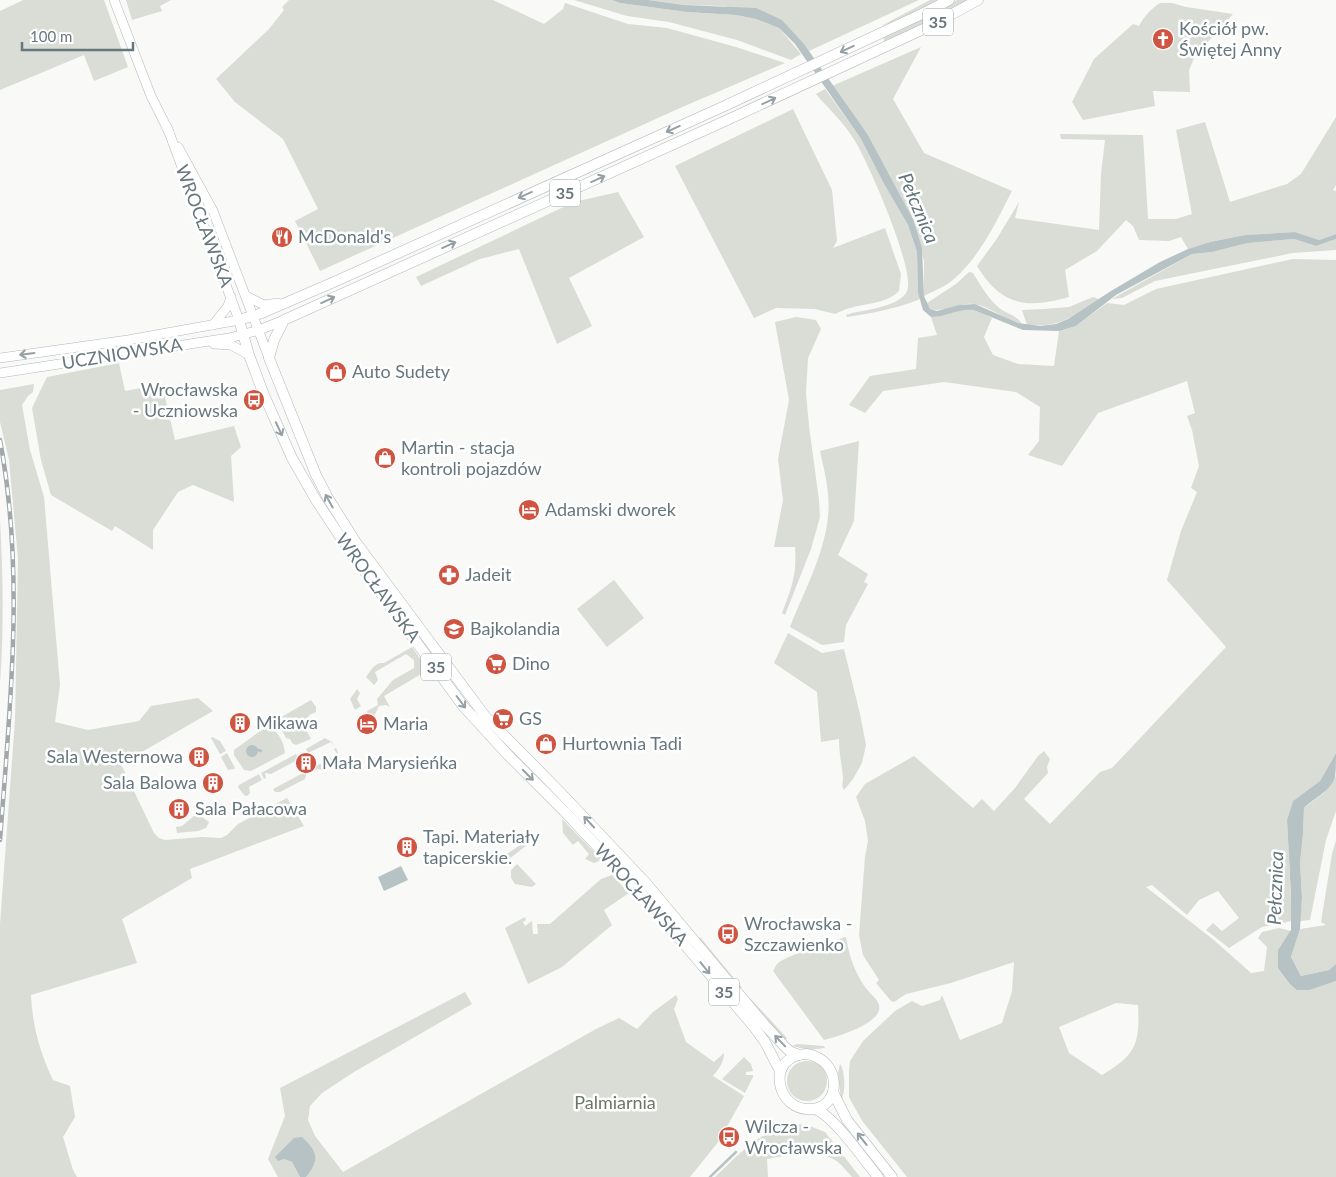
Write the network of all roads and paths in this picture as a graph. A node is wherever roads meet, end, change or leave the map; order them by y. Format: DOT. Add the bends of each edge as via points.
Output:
graph roads {
  1 [pos="114,0"];
  2 [pos="949,0"];
  3 [pos="978,0"];
  4 [pos="167,127"];
  5 [pos="399,252"];
  6 [pos="405,265"];
  7 [pos="246,296"];
  8 [pos="231,297"];
  9 [pos="291,301"];
  10 [pos="253,316"];
  11 [pos="239,320"];
  12 [pos="284,320"];
  13 [pos="213,324"];
  14 [pos="258,330"];
  15 [pos="244,334"];
  16 [pos="201,342"];
  17 [pos="249,355"];
  18 [pos="4,357"];
  19 [pos="269,358"];
  20 [pos="5,372"];
  21 [pos="799,1055"];
  22 [pos="780,1071"];
  23 [pos="832,1092"];
  24 [pos="815,1109"];
  25 [pos="878,1177"];
  26 [pos="892,1177"];
  1 -- 4 [label="main road, WROCŁAWSKA" via="151,96"];
  2 -- 5 [label="main road, 35, one-way" via="718,109"];
  6 -- 3 [label="main road, 35, one-way" via="897,42"];
  4 -- 7 [label="main road, WROCŁAWSKA" via="213,211"];
  4 -- 8 [label="main road, WROCŁAWSKA"];
  5 -- 6 [label="main road"];
  5 -- 9 [label="main road, 35"];
  12 -- 6 [label="main road, 35, one-way"];
  7 -- 9 [label="main road" via="268,305"];
  7 -- 10 [label="main road, WROCŁAWSKA"];
  8 -- 11 [label="main road, WROCŁAWSKA"];
  8 -- 13 [label="main road"];
  9 -- 10 [label="main road, 35"];
  10 -- 11 [label="main road, 35"];
  10 -- 14 [label="main road, WROCŁAWSKA"];
  11 -- 13 [label="main road, UCZNIOWSKA"];
  11 -- 15 [label="main road, WROCŁAWSKA / 35"];
  12 -- 14 [label="main road, 35"];
  12 -- 19 [label="main road"];
  13 -- 18 [label="main road, UCZNIOWSKA, one-way" via="109,343"];
  14 -- 15 [label="main road, UCZNIOWSKA"];
  14 -- 19 [label="main road, WROCŁAWSKA / 35"];
  15 -- 16 [label="main road, UCZNIOWSKA"];
  15 -- 17 [label="main road, WROCŁAWSKA / 35"];
  16 -- 17 [label="main road" via="231,345"];
  16 -- 20 [label="main road, UCZNIOWSKA"];
  17 -- 22 [label="main road, WROCŁAWSKA / 35, one-way" via="292,458 316,500 463,706 662,917 754,1027"];
  21 -- 19 [label="main road, WROCŁAWSKA / 35, one-way" via="785,1047 646,883 494,726 465,690 355,541 328,498 306,455"];
  21 -- 22 [label="main road" via="789,1059"];
  21 -- 23 [label="main road, 35" via="819,1057 826,1063 834,1078"];
  22 -- 24 [label="main road, 35" via="781,1088 788,1101 800,1108"];
  23 -- 24 [label="main road" via="826,1102"];
  26 -- 23 [label="main road, 35, one-way" via="847,1120"];
  24 -- 25 [label="main road, 35" via="836,1125"];
}
